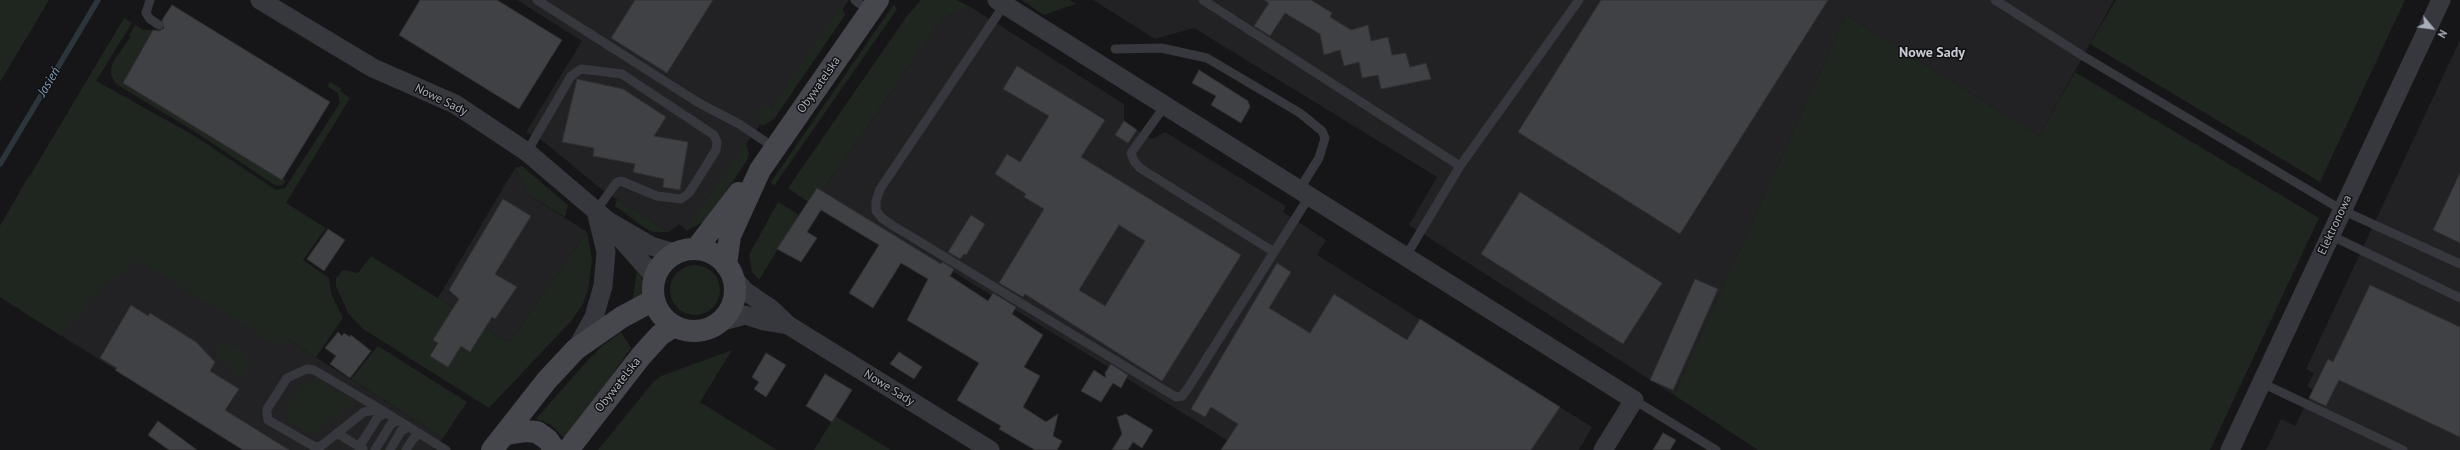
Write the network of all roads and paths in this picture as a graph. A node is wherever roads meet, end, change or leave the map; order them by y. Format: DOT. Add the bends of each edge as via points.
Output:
graph roads {
  1 [pos="150,0"];
  2 [pos="260,0"];
  3 [pos="536,0"];
  4 [pos="1203,0"];
  5 [pos="1578,0"];
  6 [pos="1995,0"];
  7 [pos="2441,0"];
  8 [pos="1000,2"];
  9 [pos="868,4"];
  10 [pos="159,25"];
  11 [pos="1115,49"];
  12 [pos="1164,107"];
  13 [pos="775,148"];
  14 [pos="527,152"];
  15 [pos="1460,166"];
  16 [pos="760,170"];
  17 [pos="1304,193"];
  18 [pos="2342,210"];
  19 [pos="602,216"];
  20 [pos="2330,235"];
  21 [pos="686,251"];
  22 [pos="1274,252"];
  23 [pos="1406,256"];
  24 [pos="2460,264"];
  25 [pos="730,272"];
  26 [pos="654,276"];
  27 [pos="2460,298"];
  28 [pos="654,300"];
  29 [pos="719,322"];
  30 [pos="788,325"];
  31 [pos="674,326"];
  32 [pos="576,349"];
  33 [pos="2262,383"];
  34 [pos="1634,400"];
  35 [pos="383,411"];
  36 [pos="398,420"];
  37 [pos="408,427"];
  38 [pos="337,433"];
  39 [pos="419,433"];
  40 [pos="498,442"];
  41 [pos="362,448"];
  42 [pos="375,450"];
  43 [pos="390,450"];
  44 [pos="406,450"];
  45 [pos="446,450"];
  46 [pos="556,450"];
  47 [pos="568,450"];
  48 [pos="990,450"];
  49 [pos="1603,450"];
  50 [pos="1716,450"];
  51 [pos="2230,450"];
  52 [pos="2403,450"];
  1 -- 10 [label="lane" via="146,13"];
  2 -- 14 [label="street, Nowe Sady" via="373,68 455,104"];
  3 -- 13 [label="lane"];
  4 -- 15 [label="lane"];
  5 -- 15 [label="lane"];
  6 -- 18 [label="lane" via="2083,56"];
  7 -- 18 [label="street, Elektronowa"];
  8 -- 12 [label="street"];
  8 -- 22 [label="lane" via="880,189 876,211 882,218 1176,397 1182,396 1188,388"];
  9 -- 13 [label="main road, Obywatelska"];
  11 -- 17 [label="lane" via="1161,48 1207,58 1300,113 1322,131 1325,138"];
  12 -- 17 [label="street"];
  12 -- 22 [label="lane" via="1131,153 1137,164"];
  13 -- 16 [label="main road, Obywatelska"];
  14 -- 19 [label="street, Nowe Sady"];
  14 -- 19 [label="lane" via="571,76 581,69 622,74 714,135 717,142 716,150 689,193 681,199 657,196 621,182 616,183"];
  15 -- 23 [label="lane"];
  16 -- 21 [label="main road, Obywatelska"];
  16 -- 25 [label="main road, Obywatelska" via="730,236"];
  17 -- 22 [label="lane"];
  17 -- 23 [label="street"];
  18 -- 20 [label="street, Elektronowa"];
  18 -- 24 [label="lane"];
  19 -- 21 [label="street, Nowe Sady" via="651,246"];
  19 -- 26 [label="street, Nowe Sady"];
  19 -- 32 [label="street" via="606,252 603,286 594,317"];
  20 -- 27 [label="lane"];
  20 -- 33 [label="street, Elektronowa"];
  21 -- 25 [label="main road" via="708,251"];
  21 -- 26 [label="main road" via="661,266"];
  23 -- 34 [label="street"];
  25 -- 29 [label="main road" via="733,302"];
  25 -- 30 [label="street, Nowe Sady" via="745,291 770,308"];
  26 -- 28 [label="main road"];
  28 -- 31 [label="main road" via="665,318"];
  28 -- 32 [label="main road" via="622,317"];
  29 -- 30 [label="street, Nowe Sady" via="746,315 764,322"];
  29 -- 31 [label="main road" via="709,328 697,330"];
  30 -- 48 [label="street, Nowe Sady"];
  31 -- 47 [label="main road, Obywatelska" via="660,335 641,356"];
  32 -- 40 [label="main road"];
  33 -- 51 [label="street, Elektronowa"];
  33 -- 52 [label="lane"];
  34 -- 49 [label="street"];
  34 -- 50 [label="lane"];
  35 -- 36 [label="lane"];
  35 -- 38 [label="lane" via="364,412"];
  35 -- 38 [label="lane" via="314,370 307,369 287,378 267,409 268,420 315,447"];
  35 -- 41 [label="lane"];
  36 -- 37 [label="lane"];
  36 -- 42 [label="lane" via="391,424"];
  37 -- 39 [label="lane"];
  37 -- 43 [label="lane" via="401,431"];
  38 -- 41 [label="lane"];
  39 -- 44 [label="lane"];
  39 -- 45 [label="lane"];
  40 -- 46 [label="main road" via="525,431 537,432"];
}
